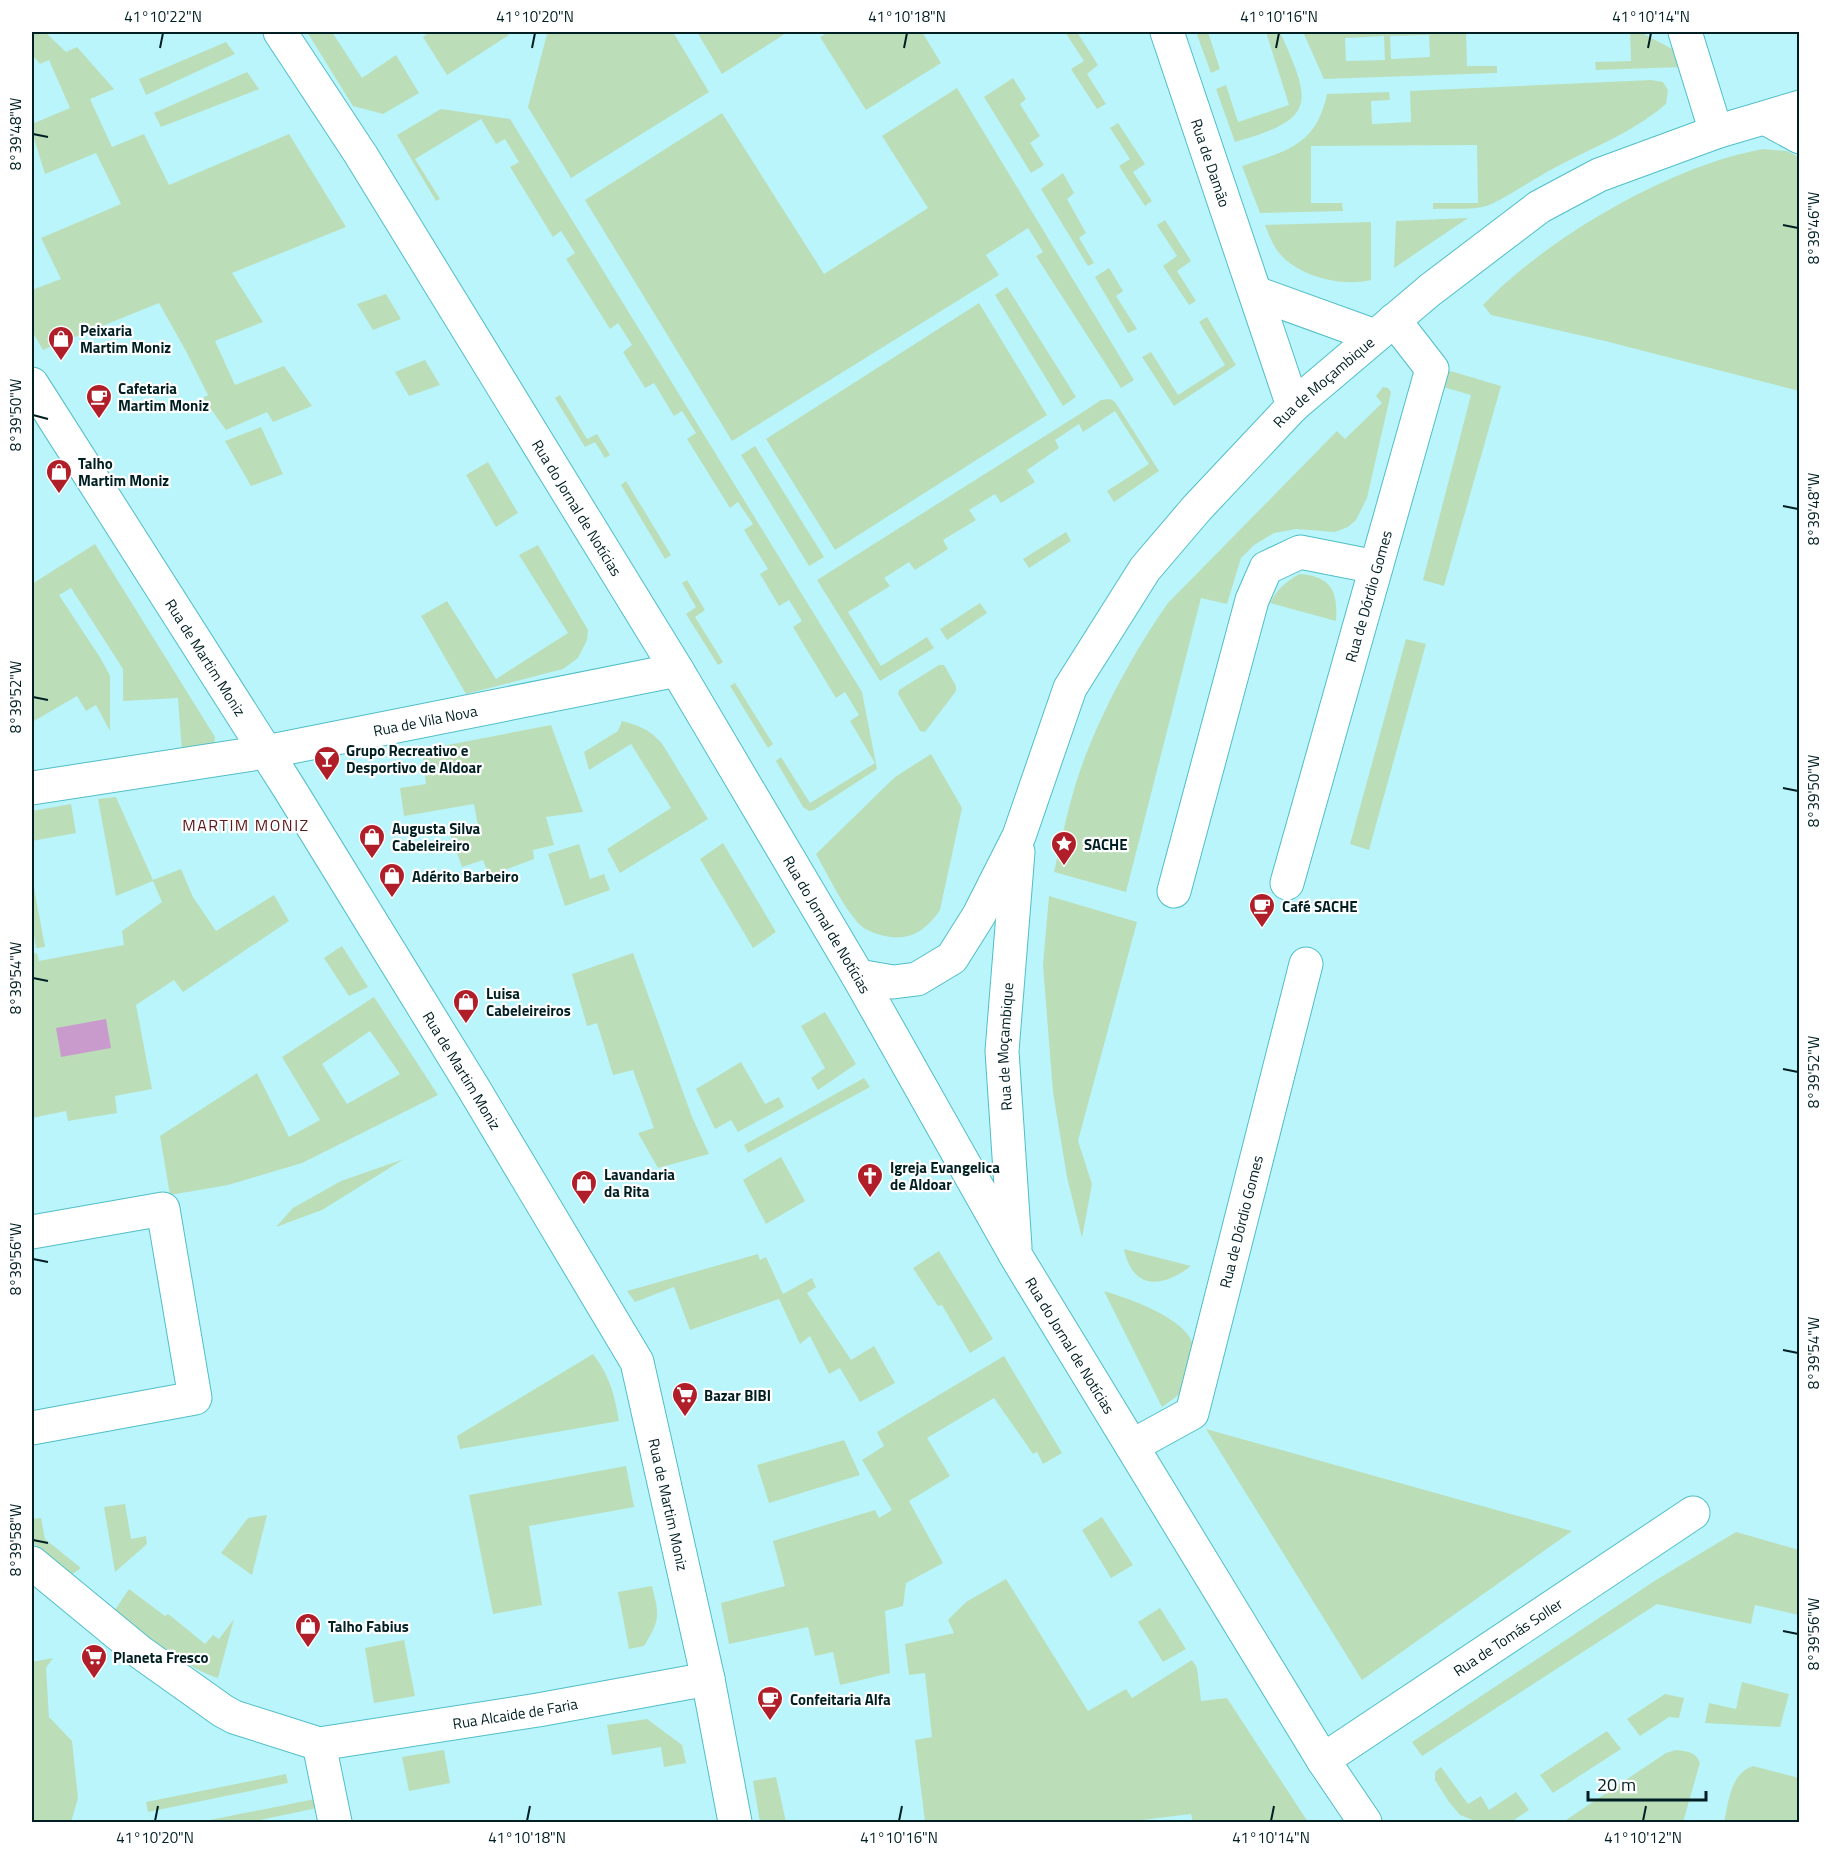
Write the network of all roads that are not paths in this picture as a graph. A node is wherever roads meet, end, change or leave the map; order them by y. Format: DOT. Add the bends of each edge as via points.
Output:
graph roads {
  1 [pos="280,32"];
  2 [pos="1167,32"];
  3 [pos="1685,32"];
  4 [pos="1800,108"];
  5 [pos="1765,118"];
  6 [pos="1716,132"];
  7 [pos="1800,137"];
  8 [pos="1256,293"];
  9 [pos="1384,328"];
  10 [pos="32,384"];
  11 [pos="1293,406"];
  12 [pos="1376,567"];
  13 [pos="677,670"];
  14 [pos="266,752"];
  15 [pos="32,788"];
  16 [pos="1019,836"];
  17 [pos="1287,883"];
  18 [pos="1174,891"];
  19 [pos="1306,964"];
  20 [pos="858,976"];
  21 [pos="32,1232"];
  22 [pos="1016,1256"];
  23 [pos="32,1428"];
  24 [pos="1132,1446"];
  25 [pos="1693,1513"];
  26 [pos="37,1577"];
  27 [pos="708,1679"];
  28 [pos="319,1744"];
  29 [pos="1323,1760"];
  30 [pos="335,1822"];
  31 [pos="735,1822"];
  32 [pos="1365,1822"];
  1 -- 13 [label="street, Rua do Jornal de Notícias" via="361,155"];
  2 -- 8 [label="street, Rua de Damão"];
  3 -- 6 [label="street"];
  4 -- 5 [label="street, Rua de Moçambique"];
  5 -- 6 [label="street, Rua de Moçambique"];
  5 -- 7 [label="street"];
  6 -- 9 [label="street, Rua de Moçambique" via="1599,175 1539,207"];
  8 -- 9 [label="street"];
  8 -- 11 [label="street, Rua de Damão"];
  9 -- 11 [label="street, Rua de Moçambique"];
  9 -- 12 [label="street, Rua de Dórdio Gomes" via="1432,369"];
  10 -- 14 [label="street, Rua de Martim Moniz"];
  11 -- 16 [label="street, Rua de Moçambique" via="1145,569 1070,688"];
  12 -- 17 [label="street, Rua de Dórdio Gomes"];
  12 -- 18 [label="street" via="1300,552 1266,568 1252,600"];
  13 -- 14 [label="street, Rua de Vila Nova"];
  13 -- 20 [label="street, Rua do Jornal de Notícias"];
  14 -- 15 [label="street, Rua de Vila Nova"];
  14 -- 27 [label="street, Rua de Martim Moniz" via="637,1362"];
  16 -- 20 [label="street, Rua de Moçambique" via="952,958 917,979 893,982"];
  16 -- 22 [label="street, Rua de Moçambique" via="1002,1051"];
  19 -- 24 [label="street, Rua de Dórdio Gomes" via="1191,1413"];
  20 -- 22 [label="street, Rua do Jornal de Notícias"];
  21 -- 23 [label="street" via="163,1209 195,1398"];
  22 -- 24 [label="street, Rua do Jornal de Notícias"];
  24 -- 29 [label="street, Rua do Jornal de Notícias"];
  25 -- 29 [label="street, Rua de Tomás Soller"];
  26 -- 28 [label="street, Rua Alcaide de Faria" via="223,1711"];
  27 -- 28 [label="street, Rua Alcaide de Faria"];
  27 -- 31 [label="street, Rua de Martim Moniz"];
  28 -- 30 [label="street"];
  29 -- 32 [label="street, Rua do Jornal de Notícias"];
}
